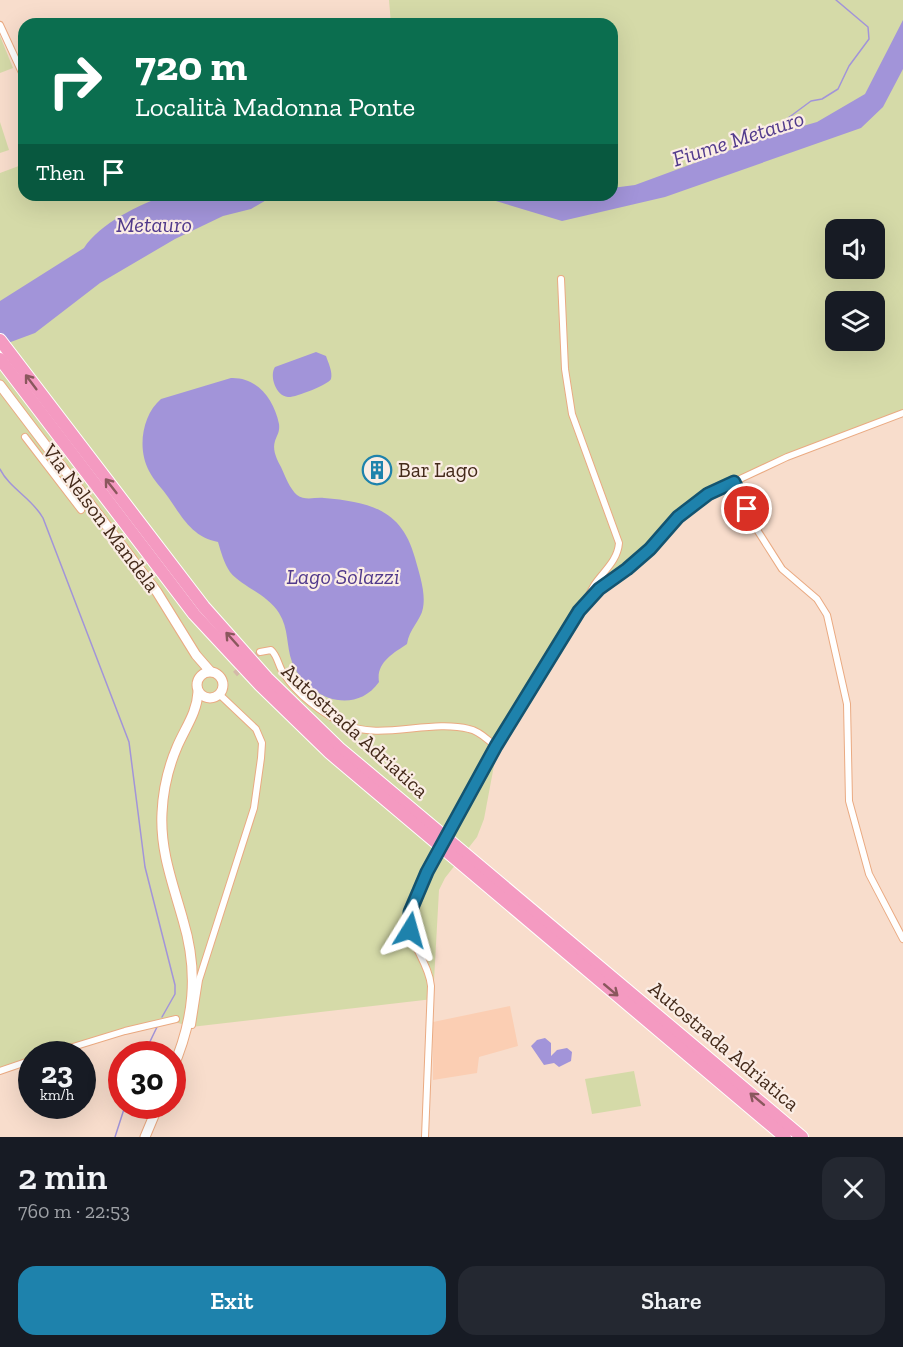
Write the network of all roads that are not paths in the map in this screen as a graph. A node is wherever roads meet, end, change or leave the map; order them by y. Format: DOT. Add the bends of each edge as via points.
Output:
graph roads {
  1 [pos="0,25"];
  2 [pos="18,64"];
  3 [pos="561,279"];
  4 [pos="0,340"];
  5 [pos="0,359"];
  6 [pos="0,385"];
  7 [pos="903,413"];
  8 [pos="58,427"];
  9 [pos="26,437"];
  10 [pos="734,482"];
  11 [pos="81,510"];
  12 [pos="588,599"];
  13 [pos="260,651"];
  14 [pos="196,655"];
  15 [pos="210,671"];
  16 [pos="199,677"];
  17 [pos="198,692"];
  18 [pos="219,694"];
  19 [pos="209,698"];
  20 [pos="194,713"];
  21 [pos="496,746"];
  22 [pos="903,939"];
  23 [pos="176,1019"];
  24 [pos="192,1025"];
  25 [pos="92,1041"];
  26 [pos="181,1041"];
  27 [pos="18,1065"];
  28 [pos="0,1071"];
  29 [pos="153,1119"];
  30 [pos="145,1137"];
  31 [pos="425,1137"];
  32 [pos="785,1137"];
  33 [pos="802,1137"];
  1 -- 2 [label="street"];
  3 -- 12 [label="street" via="565,369 572,414 619,543 615,560 594,585"];
  8 -- 4 [label="highway, Autostrada Adriatica, one-way"];
  5 -- 8 [label="highway, Autostrada Adriatica"];
  6 -- 14 [label="main road, Via Nelson Mandela" via="157,592"];
  7 -- 10 [label="street"];
  8 -- 32 [label="highway, Autostrada Adriatica, one-way" via="194,614 260,685 330,753"];
  33 -- 8 [label="highway, Autostrada Adriatica, one-way" via="323,733 204,607"];
  9 -- 11 [label="street"];
  10 -- 12 [label="street" via="708,494 678,517 627,569"];
  10 -- 22 [label="street" via="754,525 782,569 817,599 827,615 847,704 849,801 869,874"];
  12 -- 21 [label="street"];
  13 -- 21 [label="street" via="271,650 294,687 344,724 370,729 469,729"];
  14 -- 15 [label="main road, Via Nelson Mandela"];
  14 -- 16 [label="main road, Via Nelson Mandela"];
  15 -- 16 [label="main road"];
  15 -- 18 [label="main road" via="222,678"];
  16 -- 17 [label="main road"];
  17 -- 19 [label="main road"];
  17 -- 20 [label="main road"];
  18 -- 19 [label="main road"];
  18 -- 24 [label="street" via="256,729 262,743 261,758 254,808 199,980"];
  19 -- 20 [label="main road"];
  20 -- 26 [label="main road" via="168,771 162,814 166,863 189,940 195,986"];
  21 -- 31 [label="street, bridge" via="427,872 409,920 430,978 432,1012"];
  23 -- 25 [label="street"];
  27 -- 28 [label="street"];
  29 -- 30 [label="main road"];
}
